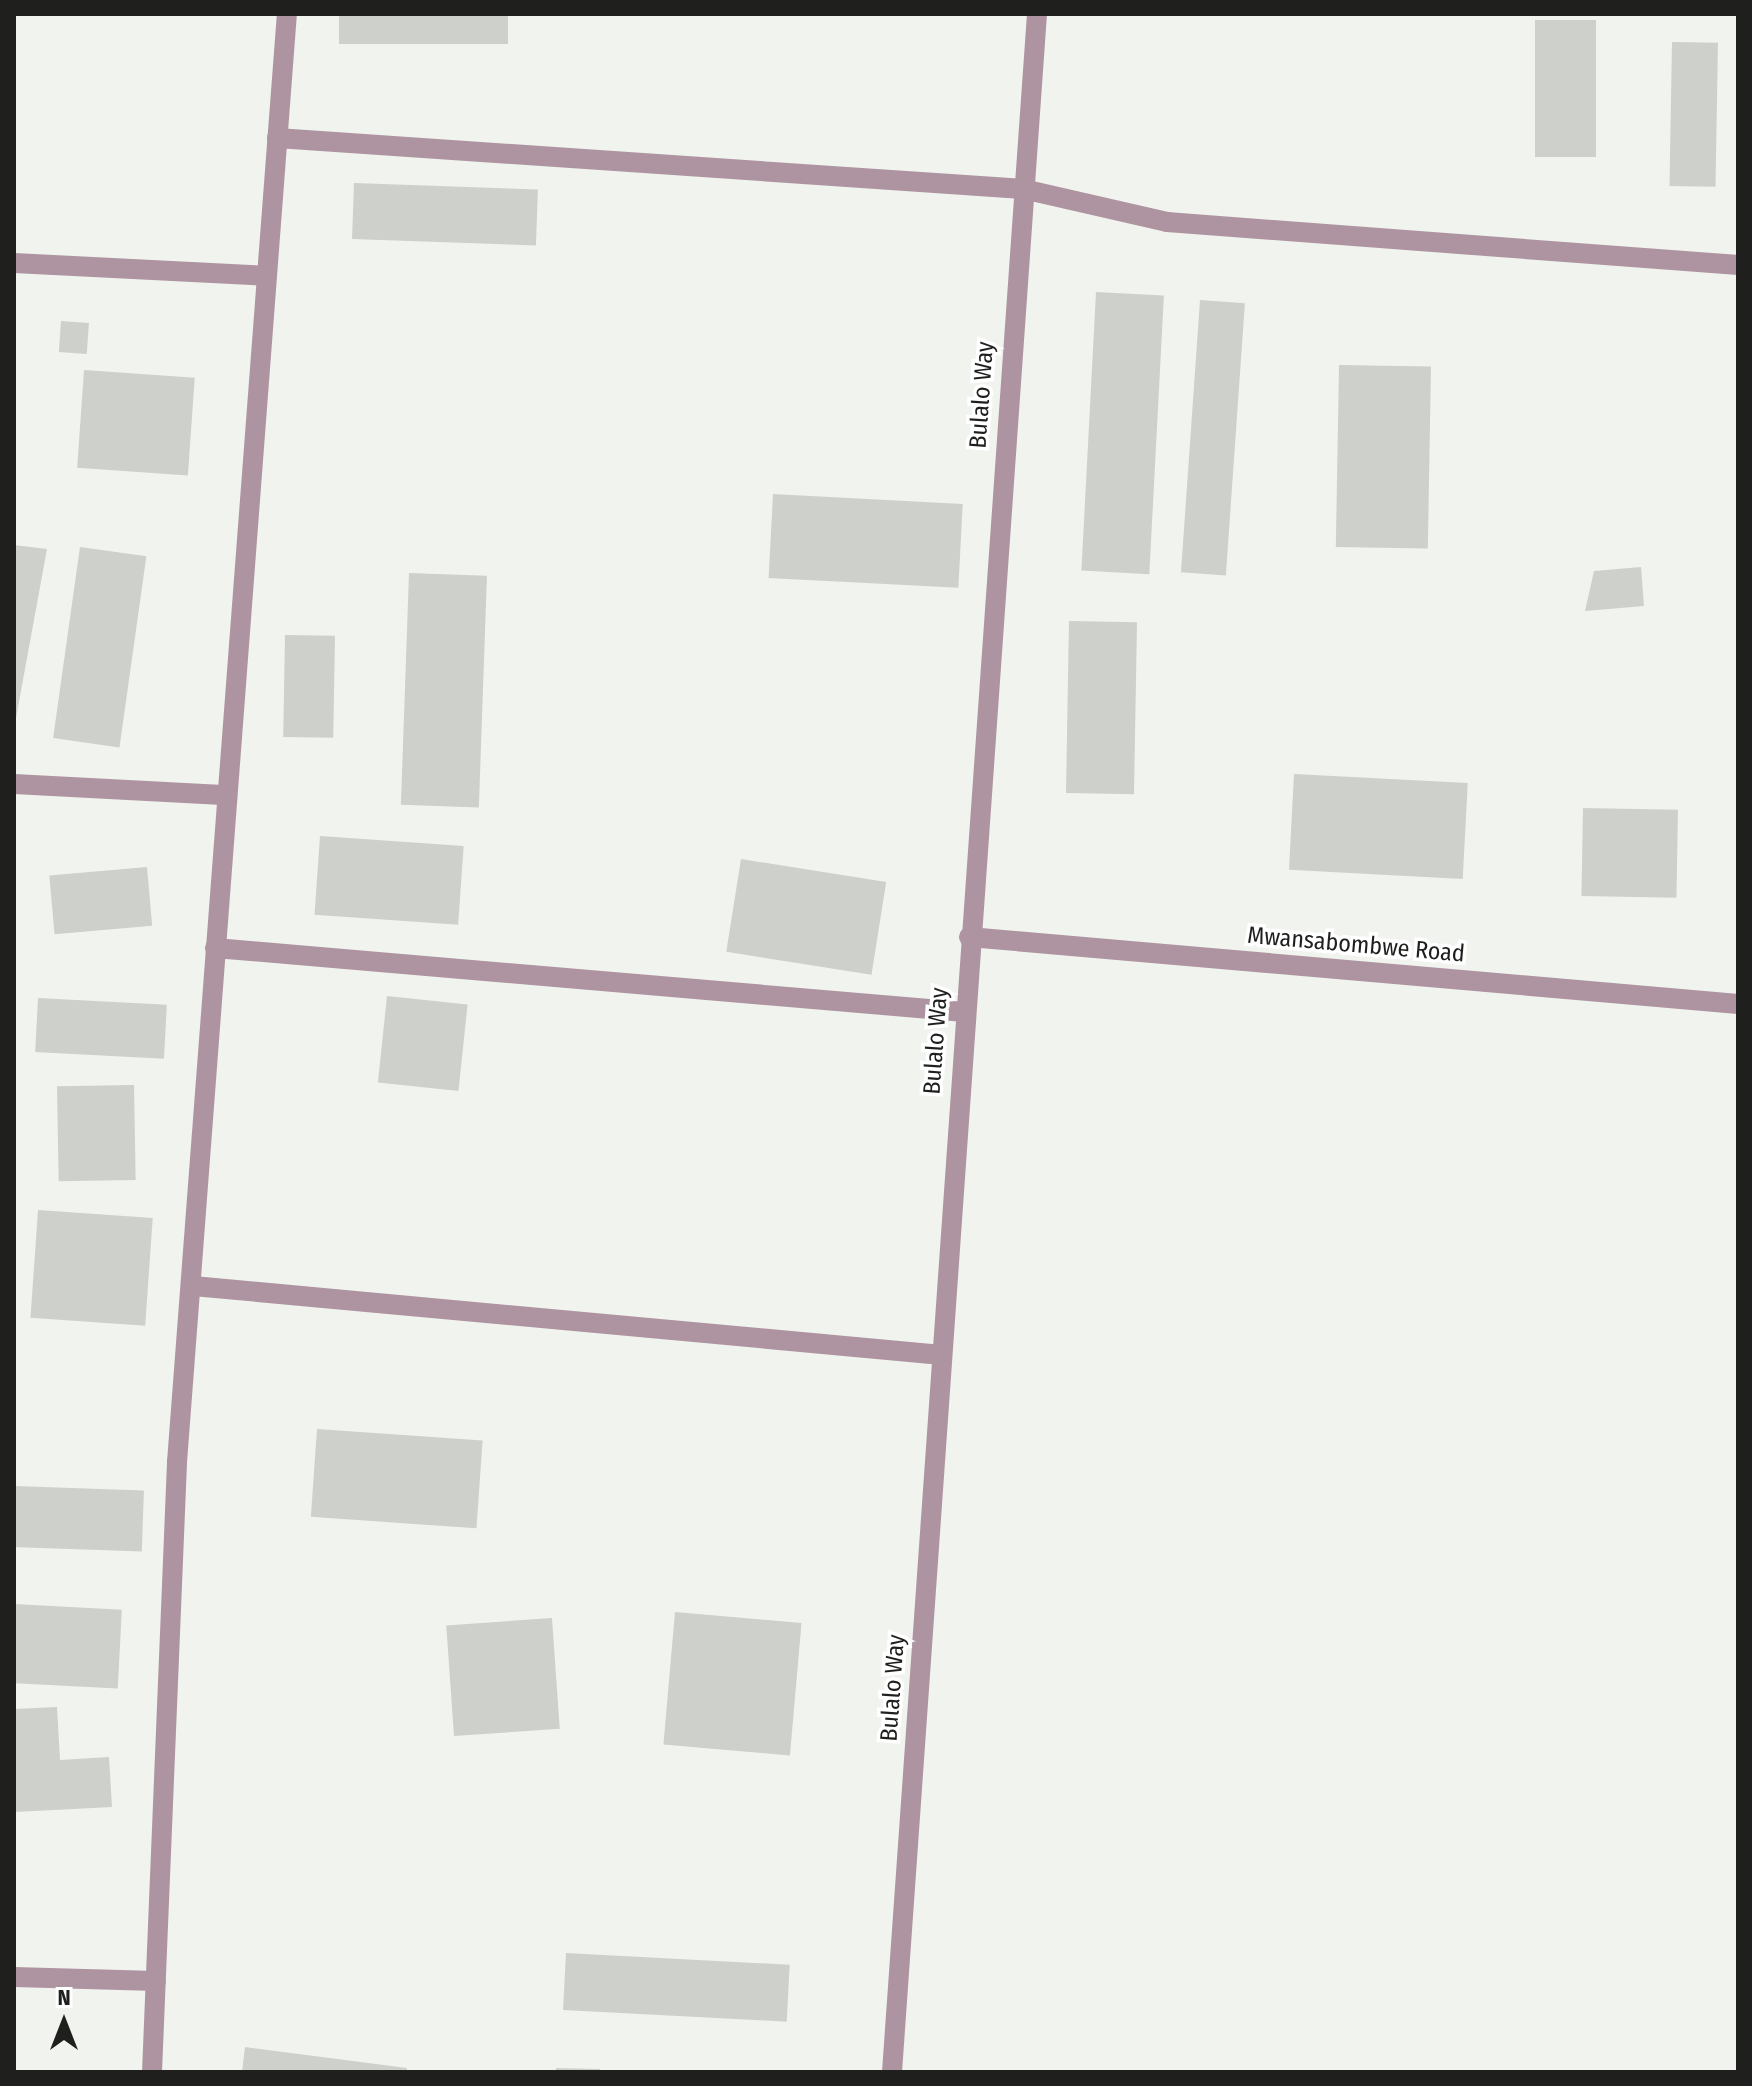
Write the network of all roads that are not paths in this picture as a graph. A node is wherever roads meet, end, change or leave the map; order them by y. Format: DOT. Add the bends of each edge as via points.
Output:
graph roads {
  1 [pos="287,14"];
  2 [pos="1037,14"];
  3 [pos="277,138"];
  4 [pos="1023,189"];
  5 [pos="14,263"];
  6 [pos="1738,265"];
  7 [pos="267,276"];
  8 [pos="14,784"];
  9 [pos="223,795"];
  10 [pos="969,937"];
  11 [pos="215,948"];
  12 [pos="1738,1004"];
  13 [pos="964,1012"];
  14 [pos="193,1286"];
  15 [pos="942,1355"];
  16 [pos="14,1977"];
  17 [pos="156,1981"];
  18 [pos="152,2072"];
  19 [pos="892,2072"];
  1 -- 3 [label="street"];
  2 -- 4 [label="street, Bulalo Way"];
  3 -- 4 [label="street"];
  3 -- 7 [label="street"];
  4 -- 6 [label="street" via="1167,222"];
  4 -- 10 [label="street, Bulalo Way"];
  5 -- 7 [label="street"];
  7 -- 9 [label="street"];
  8 -- 9 [label="street"];
  9 -- 11 [label="street"];
  10 -- 12 [label="street, Mwansabombwe Road"];
  10 -- 13 [label="street, Bulalo Way"];
  11 -- 13 [label="street"];
  11 -- 14 [label="street"];
  13 -- 15 [label="street, Bulalo Way"];
  14 -- 15 [label="street"];
  14 -- 17 [label="street" via="177,1462"];
  15 -- 19 [label="street, Bulalo Way"];
  16 -- 17 [label="street"];
  17 -- 18 [label="street"];
}
